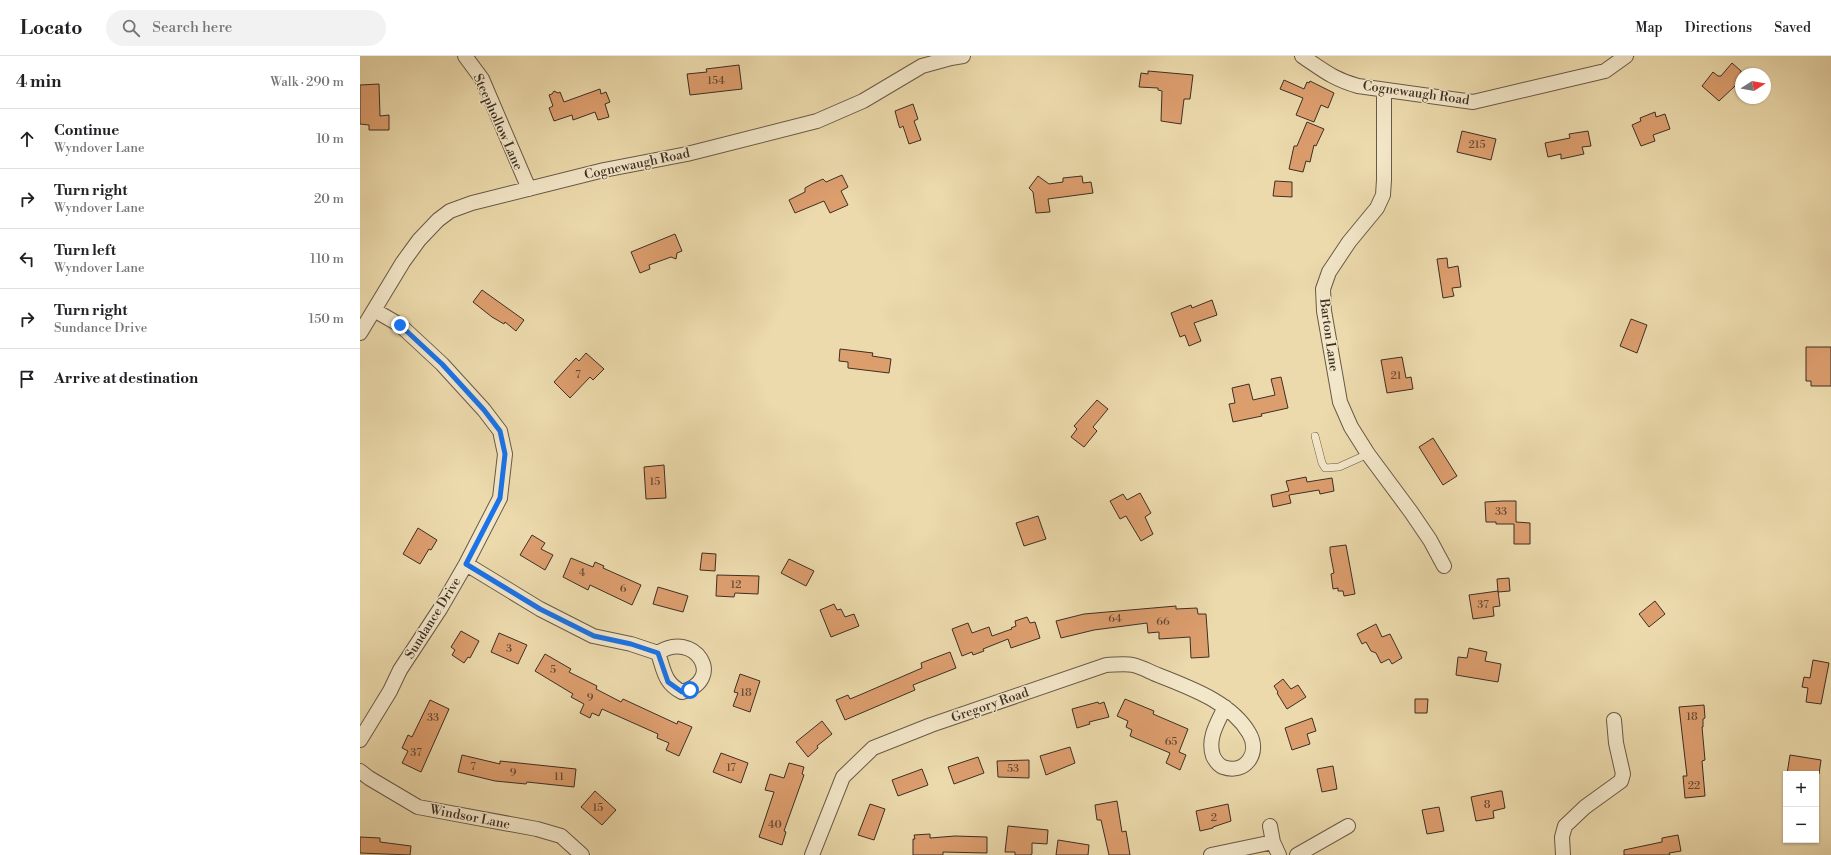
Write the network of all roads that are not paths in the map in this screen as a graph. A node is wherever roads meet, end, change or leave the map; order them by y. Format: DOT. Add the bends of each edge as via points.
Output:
graph roads {
  1 [pos="465,56"];
  2 [pos="963,56"];
  3 [pos="1302,56"];
  4 [pos="1626,56"];
  5 [pos="1384,91"];
  6 [pos="529,189"];
  7 [pos="374,310"];
  8 [pos="360,333"];
  9 [pos="1315,436"];
  10 [pos="1368,454"];
  11 [pos="466,564"];
  12 [pos="1444,566"];
  13 [pos="658,653"];
  14 [pos="1225,707"];
  15 [pos="1614,720"];
  16 [pos="360,740"];
  17 [pos="360,771"];
  18 [pos="1270,826"];
  19 [pos="1348,826"];
  20 [pos="1276,849"];
  21 [pos="582,855"];
  22 [pos="812,855"];
  23 [pos="1211,855"];
  24 [pos="1298,855"];
  25 [pos="1563,855"];
  1 -- 6 [label="street, Steephollow Lane" via="482,79"];
  2 -- 6 [label="street, Cognewaugh Road" via="922,66 863,101 817,121 687,154 604,170"];
  3 -- 5 [label="street, Cognewaugh Road" via="1323,72 1342,81"];
  4 -- 5 [label="street, Cognewaugh Road" via="1605,71 1473,102"];
  5 -- 10 [label="street, Barton Lane" via="1382,195 1377,208 1329,272 1323,289 1327,335 1340,402 1351,427"];
  6 -- 7 [label="street, Cognewaugh Road" via="450,211 419,240"];
  7 -- 8 [label="street, Cognewaugh Road"];
  7 -- 11 [label="street, Sundance Drive" via="400,325 442,364 500,431 505,454 500,498"];
  9 -- 10 [label="lane" via="1325,468 1338,466"];
  10 -- 12 [label="street, Barton Lane" via="1411,512"];
  11 -- 13 [label="street" via="540,609 594,636"];
  11 -- 16 [label="street, Sundance Drive"];
  14 -- 22 [label="street, Gregory Road" via="1188,687 1132,664 1106,665 931,725 873,748 842,777"];
  15 -- 25 [label="street" via="1616,743 1624,774 1621,781 1585,807 1565,826 1562,837"];
  17 -- 21 [label="street, Windsor Lane" via="418,807 537,829 561,836"];
  18 -- 20 [label="street"];
  19 -- 24 [label="street"];
  20 -- 23 [label="street"];
}
